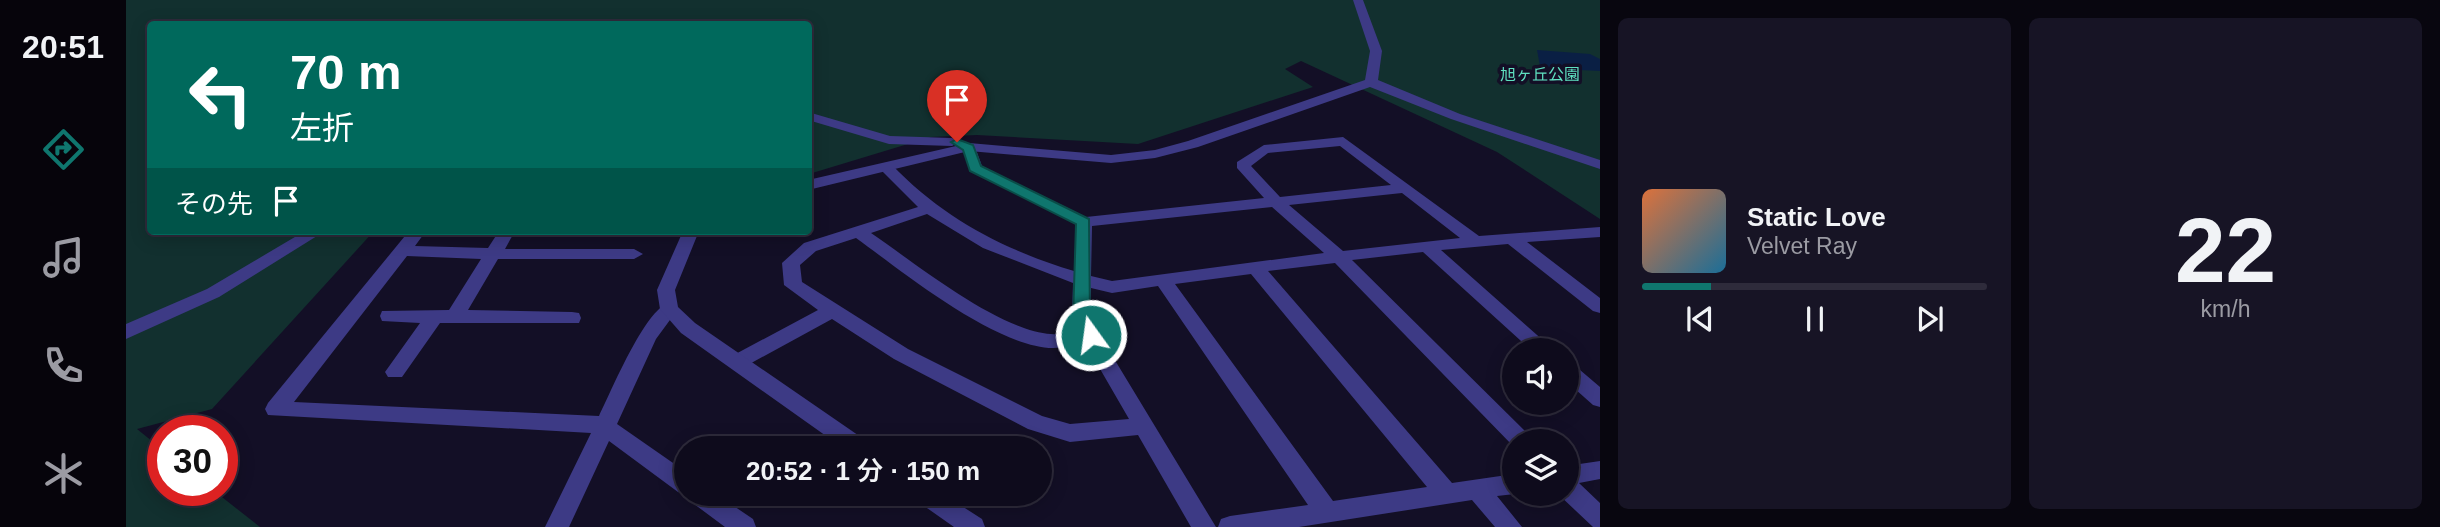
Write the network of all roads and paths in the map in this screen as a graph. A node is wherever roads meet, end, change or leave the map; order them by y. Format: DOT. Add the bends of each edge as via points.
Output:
graph roads {
  1 [pos="1358,0"];
  2 [pos="1371,82"];
  3 [pos="812,117"];
  4 [pos="969,148"];
  5 [pos="1600,165"];
  6 [pos="887,168"];
  7 [pos="812,184"];
  8 [pos="1407,188"];
  9 [pos="1276,202"];
  10 [pos="931,208"];
  11 [pos="1084,222"];
  12 [pos="858,232"];
  13 [pos="1600,232"];
  14 [pos="310,235"];
  15 [pos="415,235"];
  16 [pos="505,235"];
  17 [pos="689,235"];
  18 [pos="1510,237"];
  19 [pos="1475,241"];
  20 [pos="1426,246"];
  21 [pos="402,251"];
  22 [pos="493,254"];
  23 [pos="634,254"];
  24 [pos="1338,256"];
  25 [pos="1256,268"];
  26 [pos="1163,280"];
  27 [pos="1084,281"];
  28 [pos="1600,307"];
  29 [pos="669,309"];
  30 [pos="833,310"];
  31 [pos="389,316"];
  32 [pos="572,318"];
  33 [pos="444,319"];
  34 [pos="126,332"];
  35 [pos="1091,335"];
  36 [pos="1530,338"];
  37 [pos="737,362"];
  38 [pos="395,372"];
  39 [pos="1579,380"];
  40 [pos="1600,399"];
  41 [pos="603,425"];
  42 [pos="1144,426"];
  43 [pos="1509,429"];
  44 [pos="843,436"];
  45 [pos="1600,470"];
  46 [pos="1579,473"];
  47 [pos="674,476"];
  48 [pos="1502,486"];
  49 [pos="1477,490"];
  50 [pos="1447,494"];
  51 [pos="1579,499"];
  52 [pos="715,506"];
  53 [pos="942,506"];
  54 [pos="1315,518"];
  55 [pos="1600,519"];
  56 [pos="557,527"];
  57 [pos="744,527"];
  58 [pos="973,527"];
  59 [pos="1204,527"];
  60 [pos="1230,527"];
  61 [pos="1510,527"];
  1 -- 2 [label="street" via="1376,51"];
  2 -- 4 [label="street" via="1155,154 1111,159"];
  2 -- 5 [label="street" via="1433,110"];
  3 -- 4 [label="street" via="889,140 957,142"];
  4 -- 6 [label="street"];
  4 -- 11 [label="street" via="975,168"];
  6 -- 7 [label="street"];
  6 -- 10 [label="street" via="907,192"];
  8 -- 9 [label="street"];
  8 -- 9 [label="street" via="1343,141 1309,143 1264,149 1242,165"];
  8 -- 19 [label="street"];
  9 -- 11 [label="street"];
  9 -- 24 [label="street"];
  10 -- 12 [label="street"];
  10 -- 27 [label="street" via="1010,254"];
  11 -- 27 [label="street"];
  12 -- 30 [label="street" via="810,247 791,262 793,285"];
  12 -- 35 [label="street" via="935,285 1016,332 1049,341"];
  13 -- 18 [label="street"];
  14 -- 34 [label="street" via="213,293"];
  15 -- 21 [label="street"];
  16 -- 22 [label="street"];
  17 -- 29 [label="street" via="666,290"];
  18 -- 19 [label="street"];
  18 -- 28 [label="street"];
  19 -- 20 [label="street"];
  20 -- 24 [label="street"];
  20 -- 36 [label="street"];
  21 -- 22 [label="street"];
  21 -- 41 [label="street" via="276,409"];
  22 -- 23 [label="street"];
  22 -- 33 [label="street"];
  24 -- 25 [label="street"];
  24 -- 43 [label="street"];
  25 -- 26 [label="street"];
  25 -- 50 [label="street"];
  26 -- 27 [label="street" via="1112,287"];
  26 -- 54 [label="street"];
  27 -- 35 [label="street" via="1082,319"];
  29 -- 37 [label="street"];
  29 -- 41 [label="street" via="648,336"];
  30 -- 37 [label="street"];
  30 -- 42 [label="street" via="901,354 1036,423 1070,433"];
  31 -- 33 [label="street"];
  32 -- 33 [label="street"];
  33 -- 38 [label="street"];
  35 -- 42 [label="street"];
  37 -- 44 [label="street"];
  39 -- 40 [label="street"];
  41 -- 47 [label="street"];
  41 -- 56 [label="street"];
  42 -- 59 [label="street"];
  45 -- 46 [label="street"];
  48 -- 49 [label="street"];
  49 -- 50 [label="street"];
  49 -- 61 [label="street"];
  50 -- 54 [label="street"];
  51 -- 55 [label="street"];
  52 -- 57 [label="street"];
  53 -- 58 [label="street"];
  54 -- 60 [label="street"];
}
